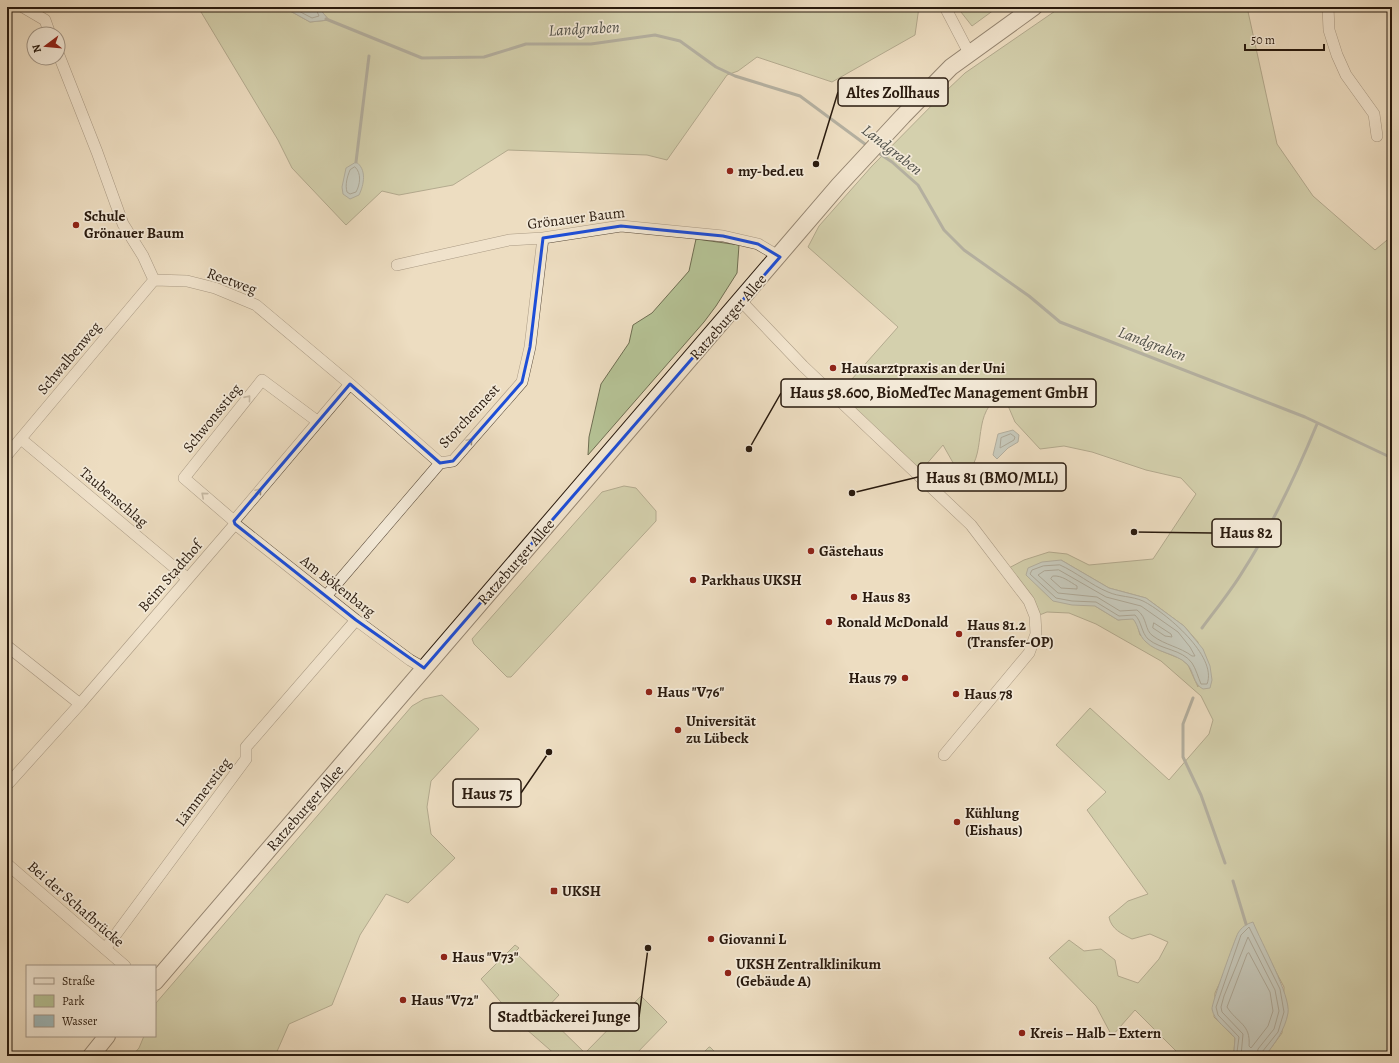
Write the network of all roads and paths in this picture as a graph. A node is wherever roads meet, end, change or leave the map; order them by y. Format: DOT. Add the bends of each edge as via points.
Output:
graph roads {
  1 [pos="23,7"];
  2 [pos="945,7"];
  3 [pos="1034,7"];
  4 [pos="1328,7"];
  5 [pos="47,26"];
  6 [pos="969,53"];
  7 [pos="63,66"];
  8 [pos="1377,136"];
  9 [pos="543,238"];
  10 [pos="780,257"];
  11 [pos="397,265"];
  12 [pos="154,280"];
  13 [pos="741,301"];
  14 [pos="350,384"];
  15 [pos="317,421"];
  16 [pos="21,439"];
  17 [pos="7,455"];
  18 [pos="440,463"];
  19 [pos="234,523"];
  20 [pos="187,578"];
  21 [pos="327,595"];
  22 [pos="356,620"];
  23 [pos="7,646"];
  24 [pos="424,668"];
  25 [pos="80,704"];
  26 [pos="944,755"];
  27 [pos="7,785"];
  28 [pos="7,864"];
  29 [pos="106,948"];
  30 [pos="124,965"];
  31 [pos="156,981"];
  32 [pos="106,1037"];
  33 [pos="90,1056"];
  1 -- 5 [label="street" via="45,20"];
  2 -- 6 [label="street"];
  3 -- 6 [label="main road, Ratzeburger Allee"];
  4 -- 8 [label="street" via="1329,30 1337,55 1346,75 1374,114"];
  6 -- 10 [label="main road, Ratzeburger Allee" via="951,67 877,143"];
  7 -- 12 [label="street" via="123,224"];
  9 -- 10 [label="street, Grönauer Baum" via="621,226 652,228 723,236 758,244"];
  9 -- 11 [label="street, Grönauer Baum" via="509,240"];
  18 -- 9 [label="street, Storchennest, one-way" via="453,460 522,382 530,347"];
  10 -- 13 [label="main road, Ratzeburger Allee"];
  12 -- 14 [label="street, Reetweg" via="186,281 216,288 256,305"];
  12 -- 16 [label="street, Schwalbenweg"];
  13 -- 24 [label="main road, Ratzeburger Allee"];
  13 -- 26 [label="street" via="803,366 971,524 1029,601 1035,616 1036,634 1028,653"];
  14 -- 15 [label="street, Beim Stadthof"];
  14 -- 18 [label="street, Reetweg"];
  19 -- 15 [label="street, Beim Stadthof, one-way"];
  19 -- 15 [label="street, Schwonsstieg, one-way" via="184,478 262,380"];
  16 -- 17 [label="street, Schwalbenweg"];
  16 -- 20 [label="street, Taubenschlag"];
  18 -- 21 [label="street, Storchennest"];
  19 -- 20 [label="street, Beim Stadthof"];
  19 -- 21 [label="street, Am Bökenbarg"];
  20 -- 25 [label="street, Beim Stadthof"];
  21 -- 22 [label="street, Am Bökenbarg"];
  22 -- 24 [label="street, Am Bökenbarg"];
  22 -- 29 [label="street, Lämmerstieg" via="246,747 246,759"];
  23 -- 25 [label="street"];
  24 -- 31 [label="main road, Ratzeburger Allee"];
  25 -- 27 [label="street, Beim Stadthof"];
  28 -- 29 [label="street, Bei der Schafbrücke"];
  29 -- 30 [label="street, Bei der Schafbrücke"];
  32 -- 33 [label="main road"];
}
